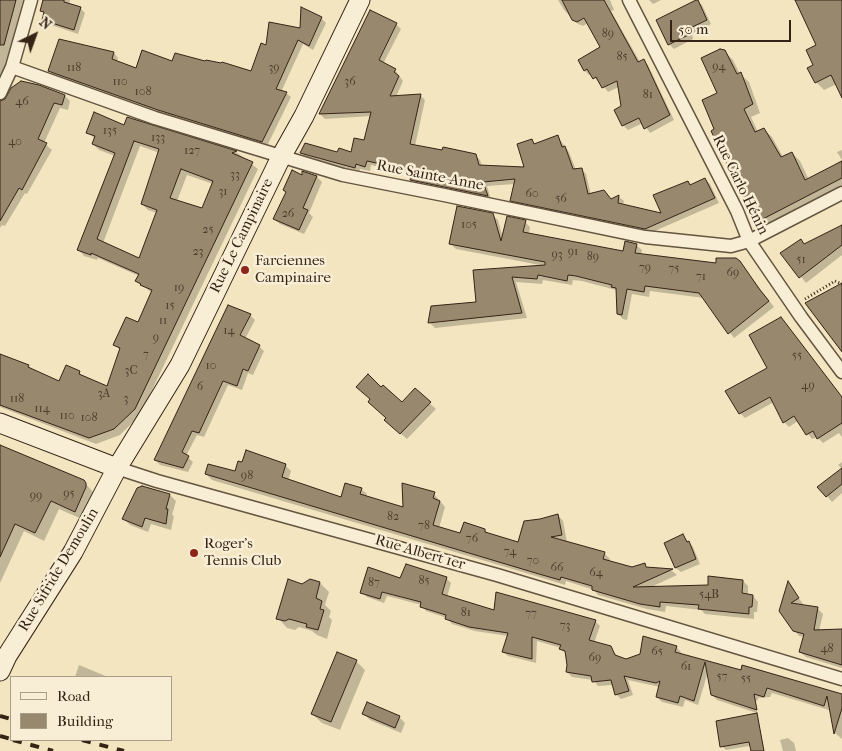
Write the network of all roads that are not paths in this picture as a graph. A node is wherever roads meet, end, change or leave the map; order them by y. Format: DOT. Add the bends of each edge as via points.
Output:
graph roads {
  1 [pos="31,0"];
  2 [pos="360,0"];
  3 [pos="629,0"];
  4 [pos="12,67"];
  5 [pos="0,93"];
  6 [pos="281,157"];
  7 [pos="842,193"];
  8 [pos="749,242"];
  9 [pos="842,372"];
  10 [pos="0,424"];
  11 [pos="118,468"];
  12 [pos="0,671"];
  13 [pos="842,679"];
  1 -- 4 [label="street"];
  2 -- 6 [label="main road, Rue Le Campinaire"];
  3 -- 8 [label="street, Rue Carlo Hénin" via="737,211"];
  4 -- 5 [label="street"];
  4 -- 6 [label="street, Rue Sainte-Anne" via="154,118"];
  6 -- 8 [label="street, Rue Sainte-Anne" via="344,176 645,237 730,246"];
  6 -- 11 [label="main road, Rue Le Campinaire" via="180,364"];
  7 -- 8 [label="street, Rue Sainte-Anne"];
  8 -- 9 [label="street, Rue Carlo Hénin"];
  10 -- 11 [label="main road, Rue Albert 1er"];
  11 -- 12 [label="main road, Rue Sifride Demoulin"];
  11 -- 13 [label="street, Rue Albert 1er" via="506,577"];
}
